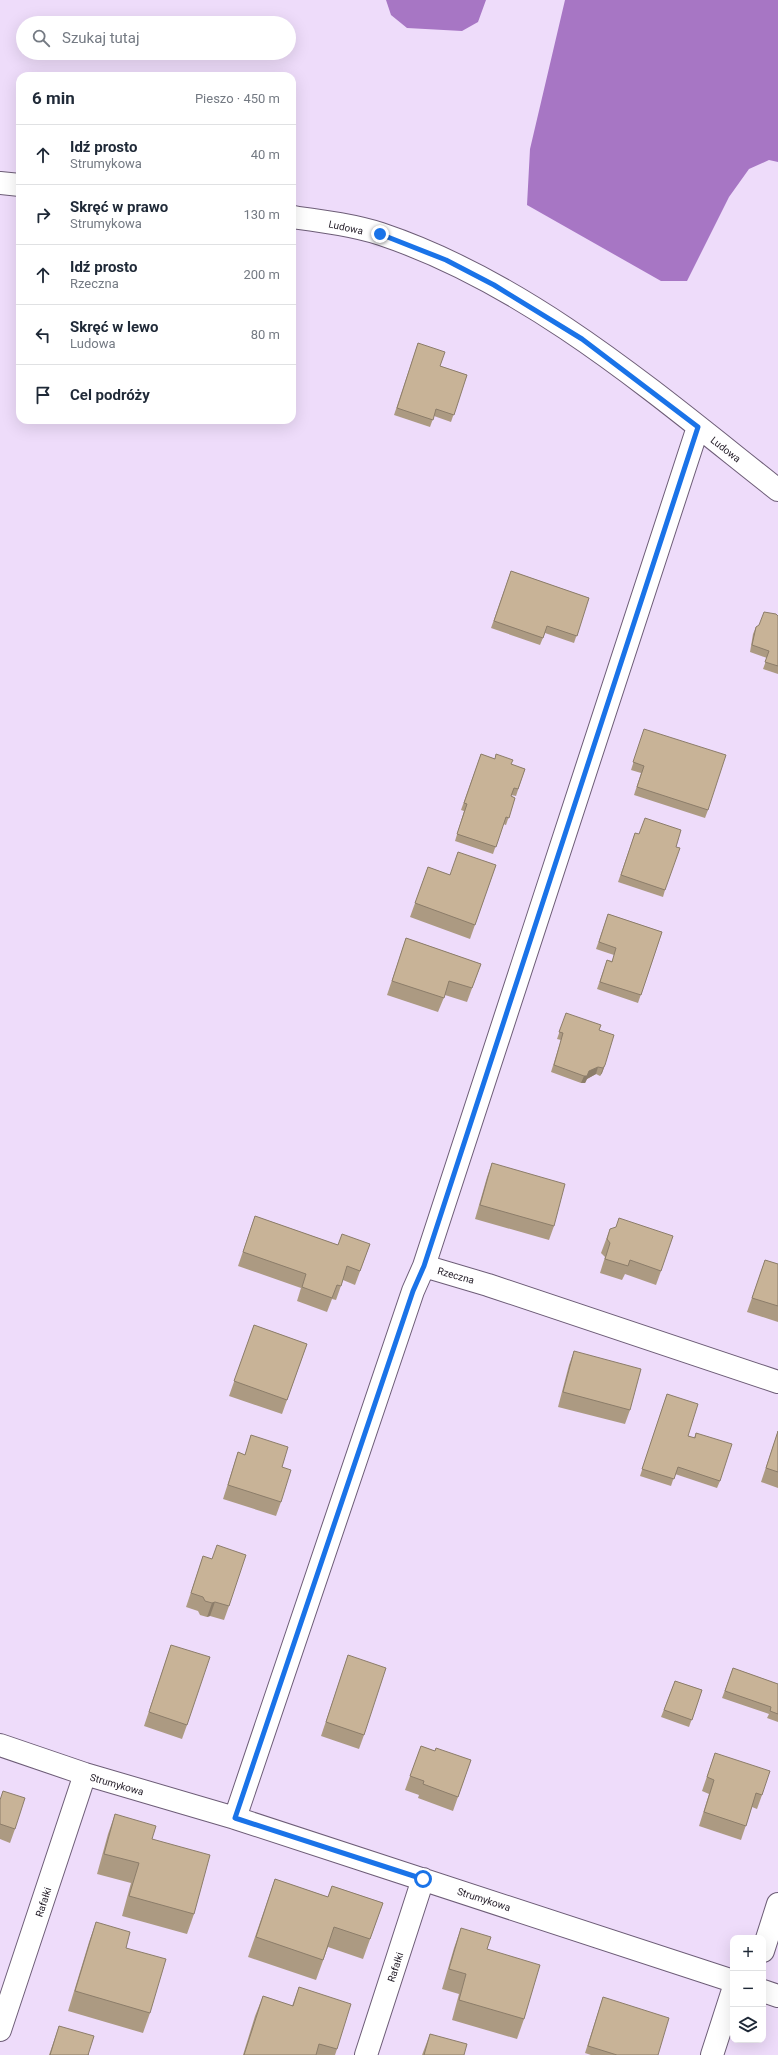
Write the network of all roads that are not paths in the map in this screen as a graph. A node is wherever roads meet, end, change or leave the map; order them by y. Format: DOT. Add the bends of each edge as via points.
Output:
graph roads {
  1 [pos="0,183"];
  2 [pos="16,185"];
  3 [pos="296,218"];
  4 [pos="698,427"];
  5 [pos="778,490"];
  6 [pos="424,1266"];
  7 [pos="778,1382"];
  8 [pos="0,1745"];
  9 [pos="85,1774"];
  10 [pos="235,1818"];
  11 [pos="423,1879"];
  12 [pos="778,1904"];
  13 [pos="766,1942"];
  14 [pos="730,1980"];
  15 [pos="766,1992"];
  16 [pos="778,1996"];
  17 [pos="730,1999"];
  18 [pos="0,2030"];
  19 [pos="366,2055"];
  20 [pos="712,2055"];
  1 -- 2 [label="street"];
  3 -- 4 [label="street, Ludowa" via="380,234 453,264 494,285 582,339"];
  4 -- 5 [label="street, Ludowa"];
  4 -- 6 [label="street, Rzeczna"];
  6 -- 7 [label="street, Rzeczna"];
  6 -- 10 [label="street" via="413,1291"];
  8 -- 9 [label="street, Strumykowa"];
  9 -- 10 [label="street, Strumykowa"];
  9 -- 18 [label="street, Rafałki"];
  10 -- 11 [label="street, Strumykowa"];
  11 -- 14 [label="street, Strumykowa"];
  11 -- 19 [label="street, Rafałki"];
  12 -- 13 [label="street"];
  15 -- 16 [label="street"];
  17 -- 20 [label="street"];
}
